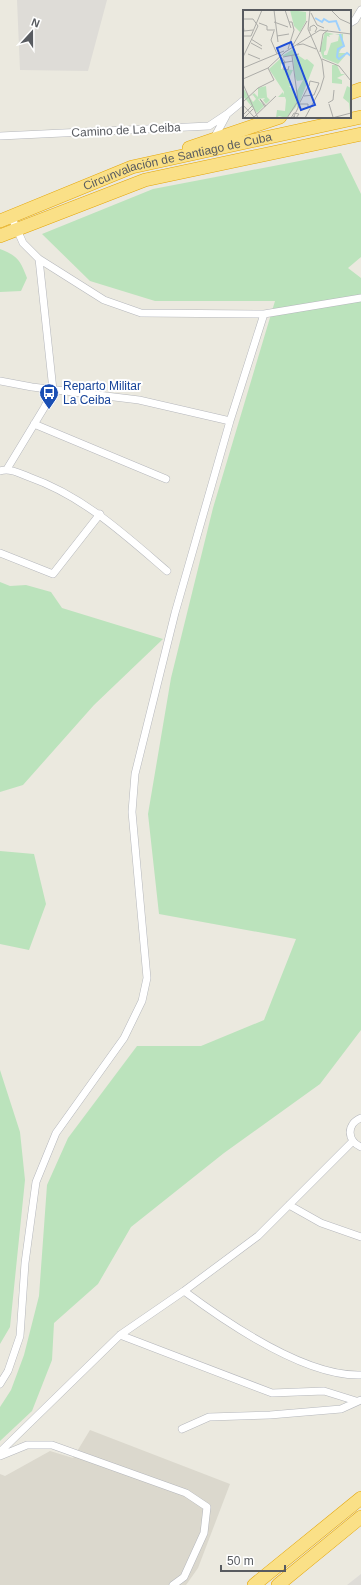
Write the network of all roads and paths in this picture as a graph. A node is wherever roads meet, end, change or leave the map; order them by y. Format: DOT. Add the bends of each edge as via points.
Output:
graph roads {
  1 [pos="361,10"];
  2 [pos="351,22"];
  3 [pos="361,90"];
  4 [pos="351,93"];
  5 [pos="243,101"];
  6 [pos="227,114"];
  7 [pos="361,117"];
  8 [pos="277,118"];
  9 [pos="361,134"];
  10 [pos="0,136"];
  11 [pos="213,140"];
  12 [pos="132,167"];
  13 [pos="10,222"];
  14 [pos="0,236"];
  15 [pos="39,259"];
  16 [pos="361,298"];
  17 [pos="264,314"];
  18 [pos="0,381"];
  19 [pos="53,390"];
  20 [pos="230,421"];
  21 [pos="34,424"];
  22 [pos="4,470"];
  23 [pos="166,479"];
  24 [pos="100,514"];
  25 [pos="0,553"];
  26 [pos="167,571"];
  27 [pos="361,1118"];
  28 [pos="353,1141"];
  29 [pos="361,1147"];
  30 [pos="289,1205"];
  31 [pos="361,1238"];
  32 [pos="184,1291"];
  33 [pos="120,1335"];
  34 [pos="361,1375"];
  35 [pos="0,1384"];
  36 [pos="358,1400"];
  37 [pos="182,1429"];
  38 [pos="0,1452"];
  39 [pos="0,1456"];
  40 [pos="361,1498"];
  41 [pos="361,1517"];
  42 [pos="172,1585"];
  43 [pos="254,1585"];
  44 [pos="278,1585"];
  1 -- 2 [label="street"];
  3 -- 4 [label="highway"];
  5 -- 6 [label="street, Camino de La Ceiba"];
  6 -- 10 [label="street, Camino de La Ceiba" via="209,126"];
  6 -- 11 [label="street"];
  7 -- 12 [label="highway, Circunvalación de Santiago de Cuba"];
  8 -- 11 [label="highway"];
  9 -- 13 [label="highway, Circunvalación de Santiago de Cuba" via="145,180"];
  11 -- 12 [label="highway"];
  12 -- 13 [label="highway, Circunvalación de Santiago de Cuba"];
  13 -- 14 [label="highway, Circunvalación de Santiago de Cuba"];
  13 -- 15 [label="street" via="23,243"];
  15 -- 17 [label="street" via="104,300 141,313"];
  15 -- 19 [label="street"];
  16 -- 17 [label="street"];
  17 -- 20 [label="street"];
  18 -- 19 [label="street"];
  19 -- 20 [label="street" via="140,400"];
  19 -- 21 [label="street"];
  20 -- 35 [label="street" via="169,635 135,774 132,812 146,978 142,1001 124,1038 56,1133 36,1182 25,1263 20,1336 8,1371"];
  21 -- 22 [label="street"];
  21 -- 23 [label="street"];
  22 -- 24 [label="street" via="50,484"];
  24 -- 25 [label="street" via="53,574"];
  24 -- 26 [label="street"];
  27 -- 28 [label="street" via="351,1127 350,1137"];
  28 -- 29 [label="street"];
  28 -- 30 [label="street"];
  30 -- 31 [label="street" via="321,1223"];
  30 -- 32 [label="street" via="258,1236"];
  32 -- 33 [label="street"];
  32 -- 34 [label="street" via="217,1316 270,1347 326,1372"];
  33 -- 36 [label="street" via="272,1393 324,1391"];
  33 -- 38 [label="street"];
  36 -- 37 [label="street" via="341,1409 209,1417"];
  39 -- 42 [label="street" via="27,1444 52,1445 186,1493 207,1507 204,1534 184,1576"];
  40 -- 43 [label="highway"];
  41 -- 44 [label="highway"];
}
